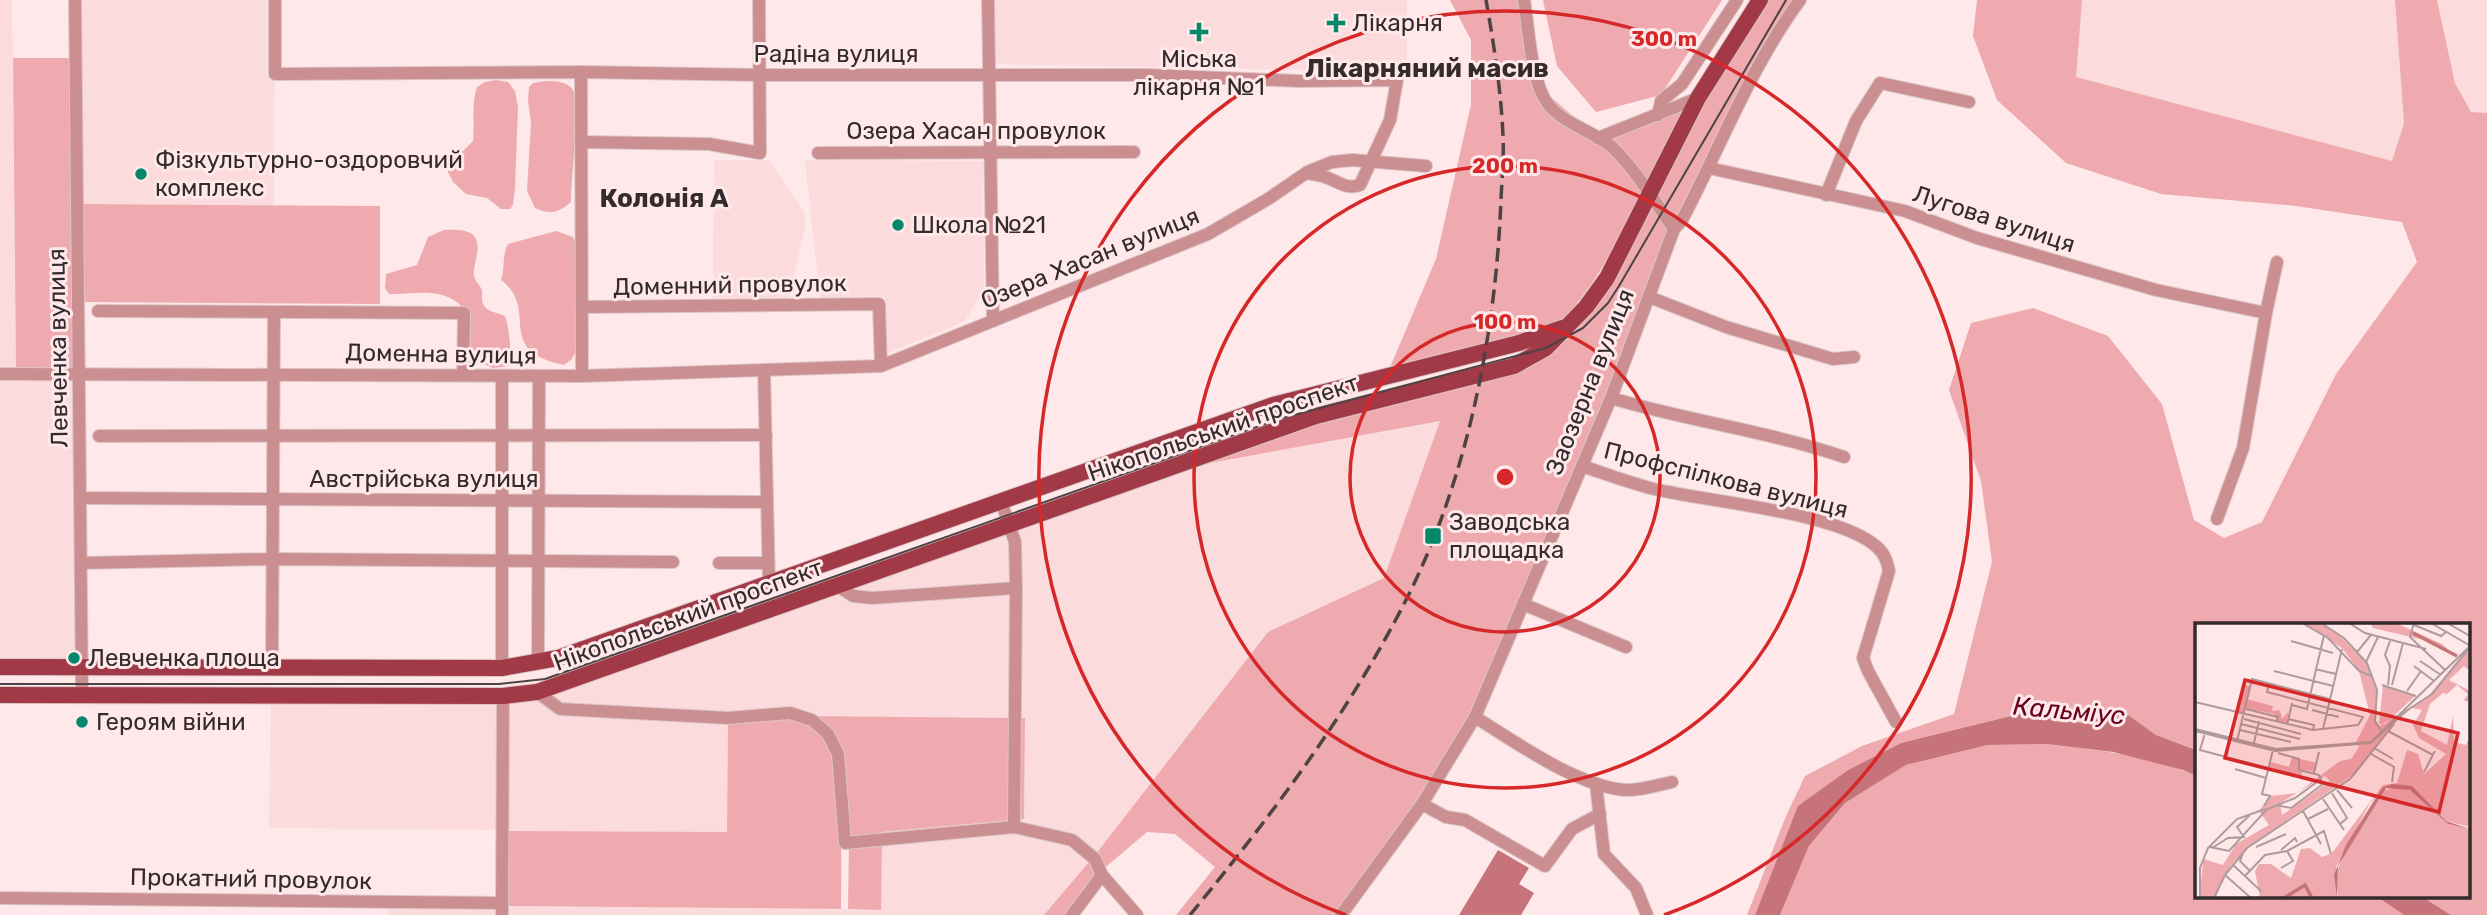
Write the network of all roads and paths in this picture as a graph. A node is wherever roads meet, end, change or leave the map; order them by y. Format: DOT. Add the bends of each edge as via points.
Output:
graph roads {
  1 [pos="75,0"];
  2 [pos="275,0"];
  3 [pos="759,0"];
  4 [pos="988,0"];
  5 [pos="1524,0"];
  6 [pos="1737,0"];
  7 [pos="1760,0"];
  8 [pos="1800,0"];
  9 [pos="581,72"];
  10 [pos="989,74"];
  11 [pos="760,75"];
  12 [pos="1698,98"];
  13 [pos="1969,102"];
  14 [pos="1658,115"];
  15 [pos="1598,138"];
  16 [pos="582,142"];
  17 [pos="990,152"];
  18 [pos="1134,152"];
  19 [pos="818,153"];
  20 [pos="1371,162"];
  21 [pos="1426,166"];
  22 [pos="1709,168"];
  23 [pos="1306,173"];
  24 [pos="1649,195"];
  25 [pos="1826,195"];
  26 [pos="1674,229"];
  27 [pos="2277,262"];
  28 [pos="1649,297"];
  29 [pos="582,307"];
  30 [pos="98,311"];
  31 [pos="274,312"];
  32 [pos="2266,313"];
  33 [pos="993,321"];
  34 [pos="1568,326"];
  35 [pos="1854,357"];
  36 [pos="881,366"];
  37 [pos="764,370"];
  38 [pos="79,373"];
  39 [pos="274,373"];
  40 [pos="0,374"];
  41 [pos="463,375"];
  42 [pos="502,376"];
  43 [pos="539,376"];
  44 [pos="582,376"];
  45 [pos="1611,398"];
  46 [pos="274,435"];
  47 [pos="502,435"];
  48 [pos="539,435"];
  49 [pos="766,435"];
  50 [pos="99,436"];
  51 [pos="1844,457"];
  52 [pos="1582,466"];
  53 [pos="80,498"];
  54 [pos="273,499"];
  55 [pos="502,500"];
  56 [pos="539,500"];
  57 [pos="767,502"];
  58 [pos="1001,502"];
  59 [pos="2217,519"];
  60 [pos="1010,525"];
  61 [pos="273,559"];
  62 [pos="502,560"];
  63 [pos="538,560"];
  64 [pos="673,562"];
  65 [pos="81,563"];
  66 [pos="719,563"];
  67 [pos="768,563"];
  68 [pos="769,584"];
  69 [pos="838,586"];
  70 [pos="1016,588"];
  71 [pos="1523,604"];
  72 [pos="769,610"];
  73 [pos="1626,647"];
  74 [pos="538,663"];
  75 [pos="0,667"];
  76 [pos="82,667"];
  77 [pos="272,667"];
  78 [pos="502,668"];
  79 [pos="537,692"];
  80 [pos="0,695"];
  81 [pos="82,695"];
  82 [pos="503,696"];
  83 [pos="1475,717"];
  84 [pos="1896,722"];
  85 [pos="1672,782"];
  86 [pos="1597,784"];
  87 [pos="1422,804"];
  88 [pos="1600,814"];
  89 [pos="1014,827"];
  90 [pos="1102,874"];
  91 [pos="0,898"];
  92 [pos="502,909"];
  93 [pos="1072,915"];
  94 [pos="1137,915"];
  95 [pos="1341,915"];
  96 [pos="1647,915"];
  1 -- 38 [label="street, Левченка вулиця"];
  2 -- 9 [label="street, Радіна вулиця" via="275,74"];
  3 -- 11 [label="street"];
  4 -- 10 [label="street"];
  5 -- 15 [label="street" via="1544,98 1556,113"];
  6 -- 14 [label="street" via="1682,83 1661,101"];
  7 -- 12 [label="main road, Заозерна вулиця"];
  8 -- 22 [label="street, Заозерна вулиця" via="1776,32"];
  9 -- 11 [label="street, Радіна вулиця"];
  9 -- 16 [label="street, Доменний провулок"];
  10 -- 11 [label="street, Радіна вулиця"];
  10 -- 17 [label="street"];
  10 -- 20 [label="street, Радіна вулиця" via="1398,80 1390,120"];
  11 -- 16 [label="street" via="760,153 709,144"];
  12 -- 14 [label="street"];
  12 -- 24 [label="main road, Заозерна вулиця"];
  13 -- 25 [label="street" via="1880,83 1856,121"];
  14 -- 15 [label="street"];
  15 -- 24 [label="street" via="1625,160"];
  16 -- 29 [label="street, Доменний провулок"];
  17 -- 18 [label="street, Озера Хасан провулок"];
  17 -- 19 [label="street, Озера Хасан провулок"];
  17 -- 33 [label="street"];
  20 -- 21 [label="street, Озера Хасан вулиця"];
  20 -- 23 [label="street, Озера Хасан вулиця" via="1332,162"];
  20 -- 23 [label="street" via="1364,180 1353,187"];
  22 -- 25 [label="street, Лугова вулиця"];
  22 -- 26 [label="street, Заозерна вулиця"];
  23 -- 33 [label="street, Озера Хасан вулиця" via="1208,234"];
  24 -- 26 [label="street"];
  24 -- 34 [label="main road, Заозерна вулиця" via="1607,278"];
  25 -- 32 [label="street, Лугова вулиця" via="1905,211 1977,238 2156,290"];
  26 -- 28 [label="street, Заозерна вулиця"];
  27 -- 32 [label="street"];
  28 -- 35 [label="street" via="1726,327 1833,359"];
  28 -- 45 [label="street, Заозерна вулиця"];
  29 -- 36 [label="street, Доменний провулок" via="879,304"];
  29 -- 44 [label="street, Доменний провулок"];
  30 -- 31 [label="street"];
  31 -- 39 [label="street"];
  31 -- 41 [label="street" via="464,313"];
  32 -- 59 [label="street" via="2243,448"];
  33 -- 36 [label="street, Озера Хасан вулиця"];
  34 -- 58 [label="main road, Нікопольський проспект" via="1519,343 1273,405"];
  34 -- 60 [label="main road, Нікопольський проспект" via="1546,348 1514,366 1316,416"];
  36 -- 37 [label="street, Доменна вулиця"];
  37 -- 44 [label="street, Доменна вулиця"];
  37 -- 49 [label="street"];
  38 -- 39 [label="street, Доменна вулиця"];
  38 -- 40 [label="street, Доменна вулиця"];
  38 -- 53 [label="street, Левченка вулиця"];
  39 -- 41 [label="street, Доменна вулиця"];
  39 -- 46 [label="street"];
  41 -- 42 [label="street, Доменна вулиця"];
  42 -- 43 [label="street, Доменна вулиця"];
  42 -- 47 [label="street"];
  43 -- 44 [label="street, Доменна вулиця"];
  43 -- 48 [label="street"];
  45 -- 51 [label="street" via="1664,414 1795,440"];
  45 -- 52 [label="street, Заозерна вулиця"];
  46 -- 47 [label="street"];
  46 -- 50 [label="street"];
  46 -- 54 [label="street"];
  47 -- 48 [label="street"];
  47 -- 55 [label="street"];
  48 -- 49 [label="street"];
  48 -- 56 [label="street"];
  49 -- 57 [label="street"];
  52 -- 71 [label="street, Заозерна вулиця"];
  52 -- 84 [label="street, Профспілкова вулиця" via="1653,489 1806,518 1849,531 1877,546 1889,571 1863,658"];
  53 -- 54 [label="street, Австрійська вулиця"];
  53 -- 65 [label="street, Левченка вулиця"];
  54 -- 55 [label="street, Австрійська вулиця"];
  54 -- 61 [label="street"];
  55 -- 56 [label="street, Австрійська вулиця"];
  55 -- 62 [label="street"];
  56 -- 57 [label="street, Австрійська вулиця"];
  56 -- 63 [label="street"];
  57 -- 67 [label="street"];
  58 -- 60 [label="street"];
  58 -- 68 [label="main road, Нікопольський проспект"];
  60 -- 69 [label="main road, Нікопольський проспект"];
  60 -- 70 [label="street" via="1017,552"];
  61 -- 62 [label="street"];
  61 -- 65 [label="street"];
  61 -- 77 [label="street"];
  62 -- 63 [label="street"];
  62 -- 78 [label="street"];
  63 -- 64 [label="street"];
  63 -- 74 [label="street"];
  65 -- 76 [label="street, Левченка вулиця"];
  66 -- 67 [label="street"];
  67 -- 68 [label="street"];
  68 -- 72 [label="main road"];
  68 -- 74 [label="main road, Нікопольський проспект"];
  69 -- 70 [label="street" via="853,596 872,598"];
  69 -- 72 [label="main road, Нікопольський проспект"];
  70 -- 89 [label="street"];
  71 -- 73 [label="street"];
  71 -- 83 [label="street, Заозерна вулиця"];
  72 -- 79 [label="main road, Нікопольський проспект"];
  74 -- 78 [label="main road, Нікопольський проспект"];
  75 -- 76 [label="main road, Нікопольський проспект"];
  76 -- 77 [label="main road, Нікопольський проспект"];
  76 -- 81 [label="street, Левченка вулиця"];
  77 -- 78 [label="main road, Нікопольський проспект"];
  79 -- 82 [label="main road, Нікопольський проспект"];
  79 -- 89 [label="street" via="560,709 727,718 790,713 813,720 828,734 838,754 845,842"];
  80 -- 81 [label="main road, Нікопольський проспект"];
  81 -- 82 [label="main road, Нікопольський проспект"];
  82 -- 92 [label="street"];
  83 -- 86 [label="street" via="1538,756"];
  83 -- 87 [label="street, Заозерна вулиця"];
  85 -- 86 [label="street" via="1627,790"];
  86 -- 88 [label="street"];
  87 -- 88 [label="street" via="1446,817 1465,820 1545,866 1572,829"];
  87 -- 95 [label="street, Заозерна вулиця"];
  88 -- 96 [label="street" via="1604,855 1636,888"];
  89 -- 90 [label="street" via="1072,840 1095,859"];
  90 -- 93 [label="street"];
  90 -- 94 [label="street"];
  91 -- 92 [label="street, Прокатний провулок"];
}
